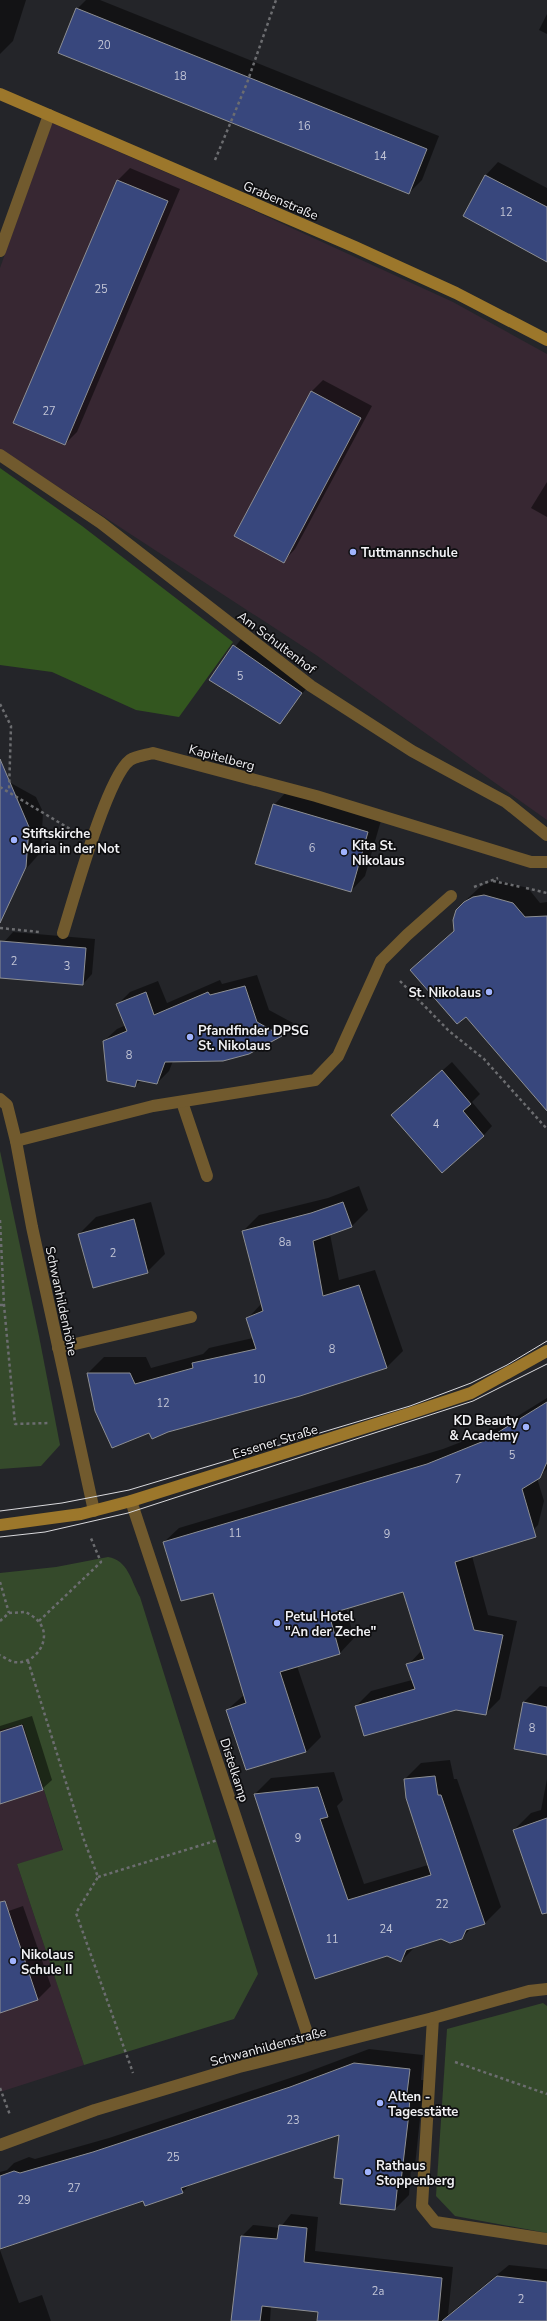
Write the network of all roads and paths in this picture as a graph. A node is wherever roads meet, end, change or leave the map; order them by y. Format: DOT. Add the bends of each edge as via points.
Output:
graph roads {
  1 [pos="276,0"];
  2 [pos="0,94"];
  3 [pos="49,115"];
  4 [pos="206,183"];
  5 [pos="0,251"];
  6 [pos="547,340"];
  7 [pos="0,455"];
  8 [pos="0,704"];
  9 [pos="0,787"];
  10 [pos="9,791"];
  11 [pos="547,835"];
  12 [pos="92,842"];
  13 [pos="531,862"];
  14 [pos="547,862"];
  15 [pos="492,880"];
  16 [pos="547,893"];
  17 [pos="450,896"];
  18 [pos="0,928"];
  19 [pos="63,933"];
  20 [pos="381,961"];
  21 [pos="0,1099"];
  22 [pos="182,1102"];
  23 [pos="547,1129"];
  24 [pos="16,1141"];
  25 [pos="207,1176"];
  26 [pos="0,1220"];
  27 [pos="0,1305"];
  28 [pos="4,1305"];
  29 [pos="191,1317"];
  30 [pos="58,1348"];
  31 [pos="547,1351"];
  32 [pos="75,1423"];
  33 [pos="132,1501"];
  34 [pos="94,1511"];
  35 [pos="81,1514"];
  36 [pos="0,1525"];
  37 [pos="0,1582"];
  38 [pos="9,1614"];
  39 [pos="0,1621"];
  40 [pos="39,1621"];
  41 [pos="0,1655"];
  42 [pos="28,1661"];
  43 [pos="242,1833"];
  44 [pos="98,1877"];
  45 [pos="547,1989"];
  46 [pos="433,2018"];
  47 [pos="312,2048"];
  48 [pos="431,2054"];
  49 [pos="547,2094"];
  50 [pos="141,2096"];
  51 [pos="0,2145"];
  52 [pos="547,2239"];
  1 -- 4 [label="path" via="247,83"];
  2 -- 3 [label="street, Grabenstraße"];
  3 -- 4 [label="street, Grabenstraße"];
  3 -- 5 [label="street"];
  4 -- 6 [label="street, Grabenstraße" via="456,293"];
  7 -- 11 [label="street, Am Schultenhof" via="101,523 311,686 412,752 506,802"];
  8 -- 10 [label="path" via="11,726"];
  9 -- 10 [label="path"];
  10 -- 12 [label="path"];
  12 -- 13 [label="street, Kapitelberg" via="116,778 130,760 153,752 316,796"];
  12 -- 19 [label="street, Kapitelberg"];
  13 -- 14 [label="street, Kapitelberg"];
  13 -- 15 [label="path"];
  15 -- 16 [label="path"];
  15 -- 17 [label="path"];
  17 -- 20 [label="street"];
  18 -- 19 [label="path"];
  20 -- 22 [label="street" via="338,1056 315,1080"];
  20 -- 23 [label="path" via="448,1031 484,1059"];
  21 -- 24 [label="street, Schwanhildenhöhe" via="7,1105"];
  22 -- 24 [label="street" via="153,1106"];
  22 -- 25 [label="street"];
  24 -- 30 [label="street, Schwanhildenhöhe"];
  26 -- 28 [label="path"];
  27 -- 28 [label="path"];
  28 -- 32 [label="path" via="15,1424"];
  29 -- 30 [label="street"];
  30 -- 32 [label="street, Schwanhildenhöhe"];
  31 -- 33 [label="street, Essener Straße" via="471,1392"];
  32 -- 34 [label="street, Schwanhildenhöhe"];
  33 -- 34 [label="street, Essener Straße"];
  33 -- 43 [label="street, Distelkamp"];
  34 -- 35 [label="street, Essener Straße"];
  35 -- 36 [label="street, Essener Straße"];
  35 -- 40 [label="path" via="101,1562"];
  37 -- 38 [label="path"];
  38 -- 39 [label="path"];
  38 -- 40 [label="path" via="26,1612"];
  40 -- 42 [label="path" via="44,1636 40,1651"];
  41 -- 42 [label="path" via="13,1662"];
  42 -- 44 [label="path"];
  43 -- 44 [label="path"];
  43 -- 47 [label="street, Distelkamp"];
  44 -- 50 [label="path" via="76,1913"];
  45 -- 46 [label="street, Schwanhildenstraße" via="529,1991"];
  46 -- 47 [label="street, Schwanhildenstraße"];
  46 -- 48 [label="street"];
  47 -- 50 [label="street, Schwanhildenstraße"];
  48 -- 49 [label="path"];
  48 -- 52 [label="street" via="422,2206 435,2222"];
  50 -- 51 [label="street, Schwanhildenstraße"];
}
